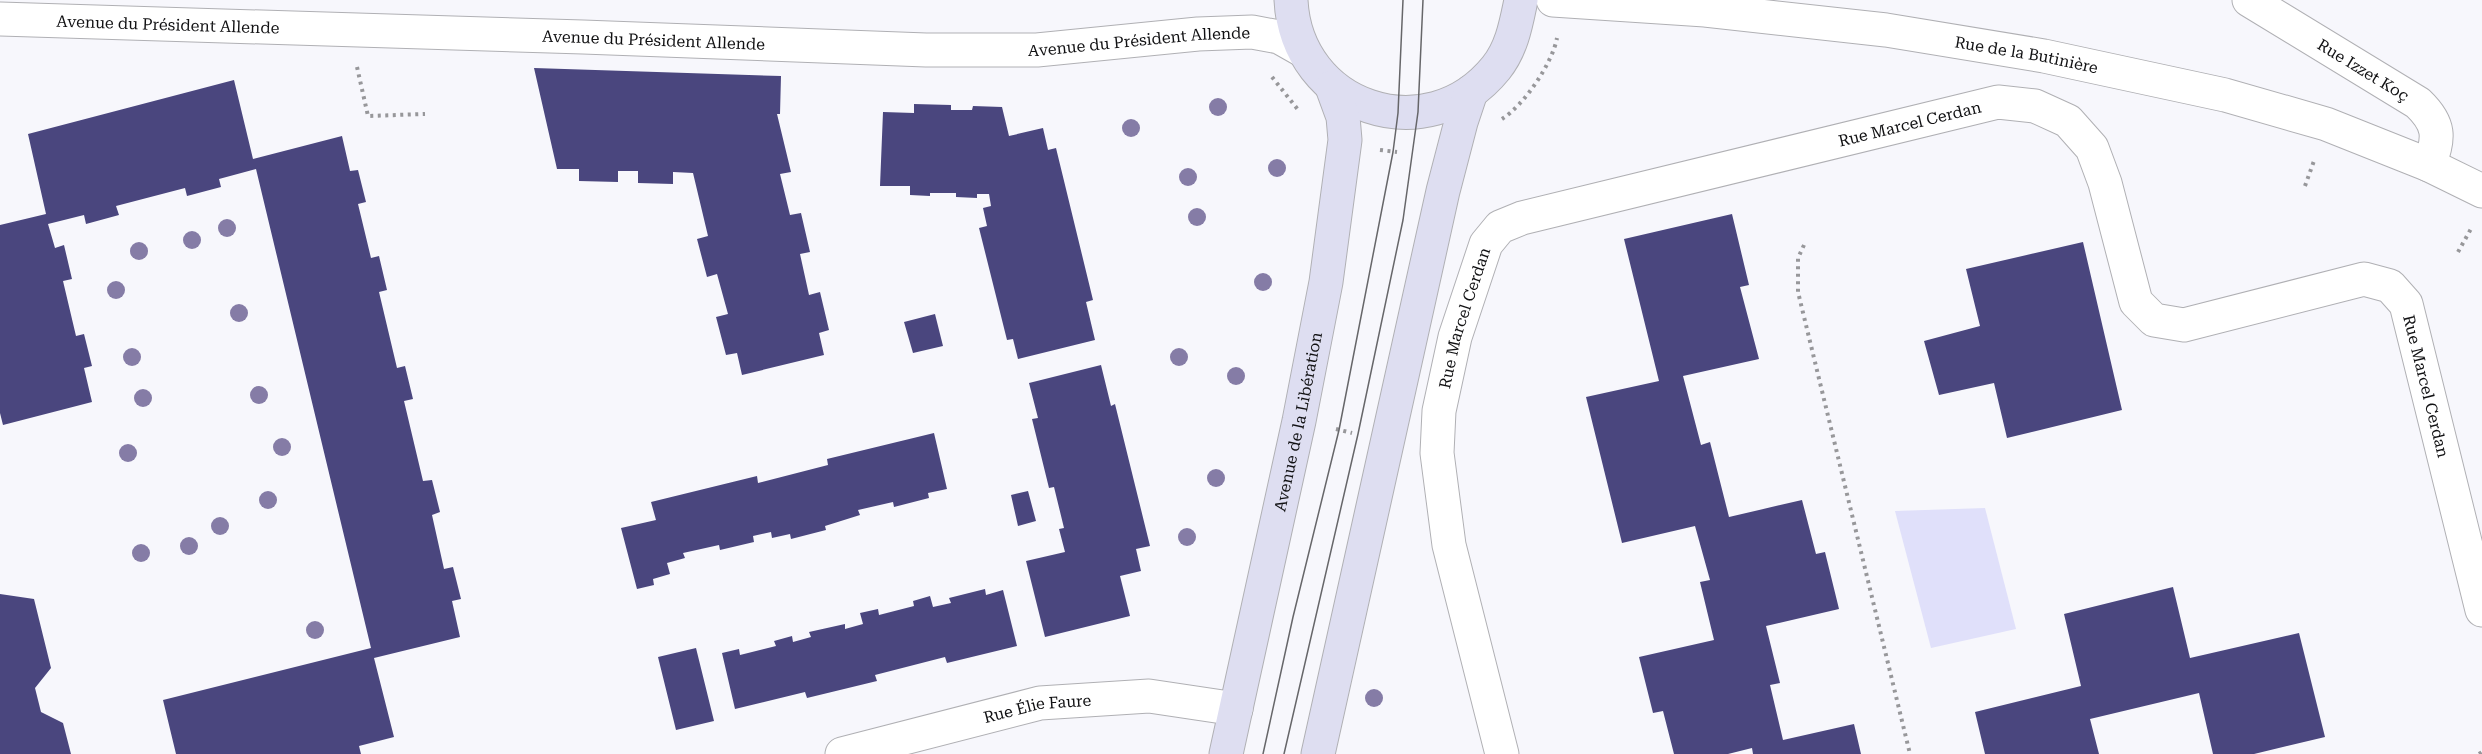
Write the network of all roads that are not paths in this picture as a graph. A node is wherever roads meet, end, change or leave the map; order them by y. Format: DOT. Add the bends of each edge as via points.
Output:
graph roads {
  1 [pos="1291,0"];
  2 [pos="1521,0"];
  3 [pos="1553,0"];
  4 [pos="2249,0"];
  5 [pos="0,19"];
  6 [pos="1302,50"];
  7 [pos="1332,87"];
  8 [pos="1471,92"];
  9 [pos="2429,165"];
  10 [pos="2480,205"];
  11 [pos="2482,610"];
  12 [pos="1236,709"];
  13 [pos="842,754"];
  14 [pos="1226,754"];
  15 [pos="1318,754"];
  16 [pos="1502,754"];
  1 -- 6 [label="street" via="1292,19"];
  2 -- 8 [label="street" via="1514,36 1506,51 1497,67"];
  3 -- 9 [label="street, Rue de la Butinière" via="1705,10 1886,30 2044,56 2224,95 2326,124"];
  4 -- 9 [label="street, Rue Izzet Koç" via="2418,103 2432,116 2438,145"];
  5 -- 6 [label="street, Avenue du Président Allende" via="926,50 1037,50 1252,32 1279,37"];
  6 -- 7 [label="street"];
  7 -- 8 [label="street" via="1363,105 1398,113 1445,105"];
  7 -- 12 [label="street, Avenue de la Libération" via="1343,117 1345,140 1326,282"];
  8 -- 15 [label="street" via="1443,191"];
  9 -- 10 [label="street, Rue de la Butinière"];
  11 -- 16 [label="street, Rue Marcel Cerdan" via="2406,304 2390,286 2364,279 2184,325 2154,320 2136,302 2092,148 2068,121 2035,106 1998,102 1522,218 1500,227 1486,244 1455,337 1439,411 1437,453 1449,545"];
  12 -- 13 [label="street, Rue Élie Faure" via="1149,696 1040,703"];
  12 -- 14 [label="street, Avenue de la Libération"];
}
